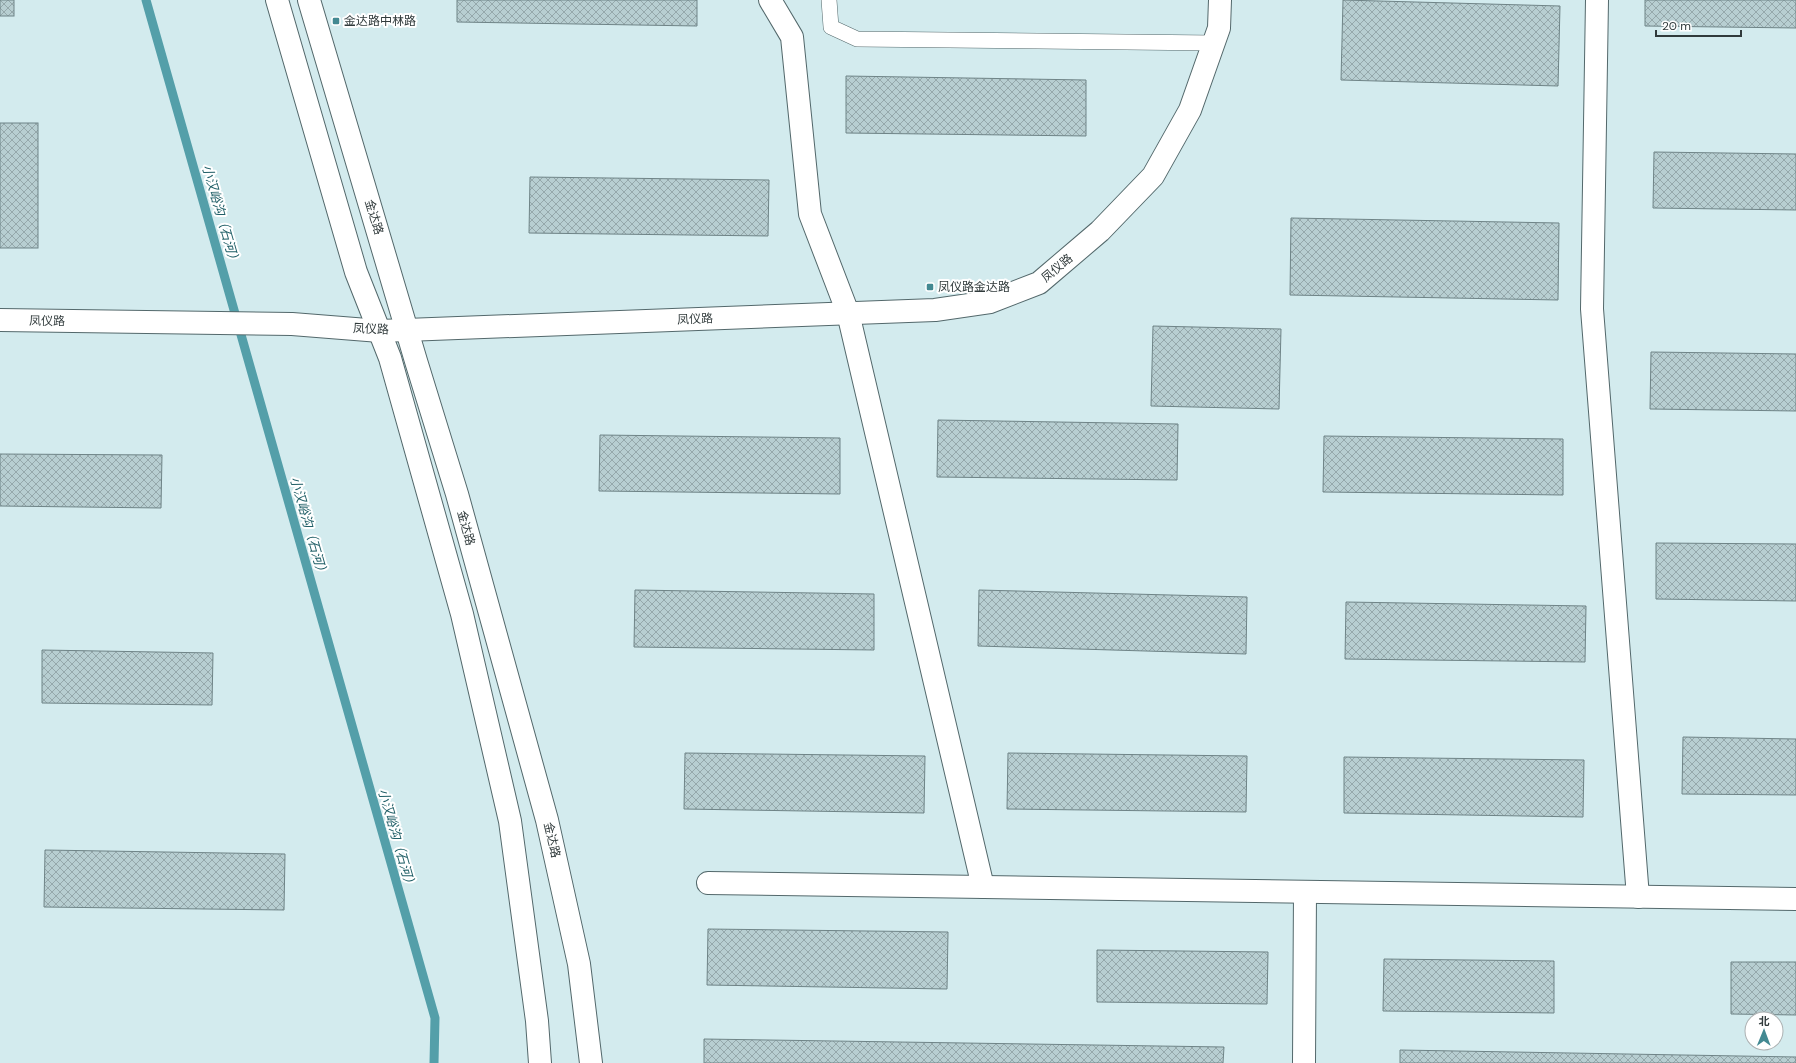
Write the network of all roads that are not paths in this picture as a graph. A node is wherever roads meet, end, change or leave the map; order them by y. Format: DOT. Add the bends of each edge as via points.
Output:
graph roads {
  1 [pos="278,0"];
  2 [pos="309,0"];
  3 [pos="770,0"];
  4 [pos="829,0"];
  5 [pos="1220,0"];
  6 [pos="1597,0"];
  7 [pos="1214,43"];
  8 [pos="848,313"];
  9 [pos="0,320"];
  10 [pos="407,330"];
  11 [pos="380,331"];
  12 [pos="708,883"];
  13 [pos="983,887"];
  14 [pos="1305,892"];
  15 [pos="1638,897"];
  16 [pos="1796,899"];
  17 [pos="540,1063"];
  18 [pos="591,1063"];
  19 [pos="1304,1063"];
  1 -- 11 [label="street" via="356,272"];
  2 -- 10 [label="street, 金达路"];
  3 -- 8 [label="street" via="792,37 810,214"];
  4 -- 7 [label="lane" via="831,28 857,39"];
  5 -- 7 [label="street, 凤仪路" via="1219,28"];
  6 -- 15 [label="street" via="1592,309"];
  7 -- 8 [label="street, 凤仪路" via="1190,110 1153,176 1100,231 1039,283 990,302 935,310"];
  8 -- 10 [label="street, 凤仪路"];
  8 -- 13 [label="street"];
  9 -- 11 [label="street, 凤仪路" via="292,324"];
  10 -- 11 [label="street, 凤仪路"];
  10 -- 18 [label="street, 金达路" via="457,494 547,820 579,964"];
  11 -- 17 [label="street" via="390,358 462,614 510,821 537,1021"];
  12 -- 13 [label="street"];
  13 -- 14 [label="street"];
  14 -- 15 [label="street"];
  14 -- 19 [label="street"];
  15 -- 16 [label="street"];
}
